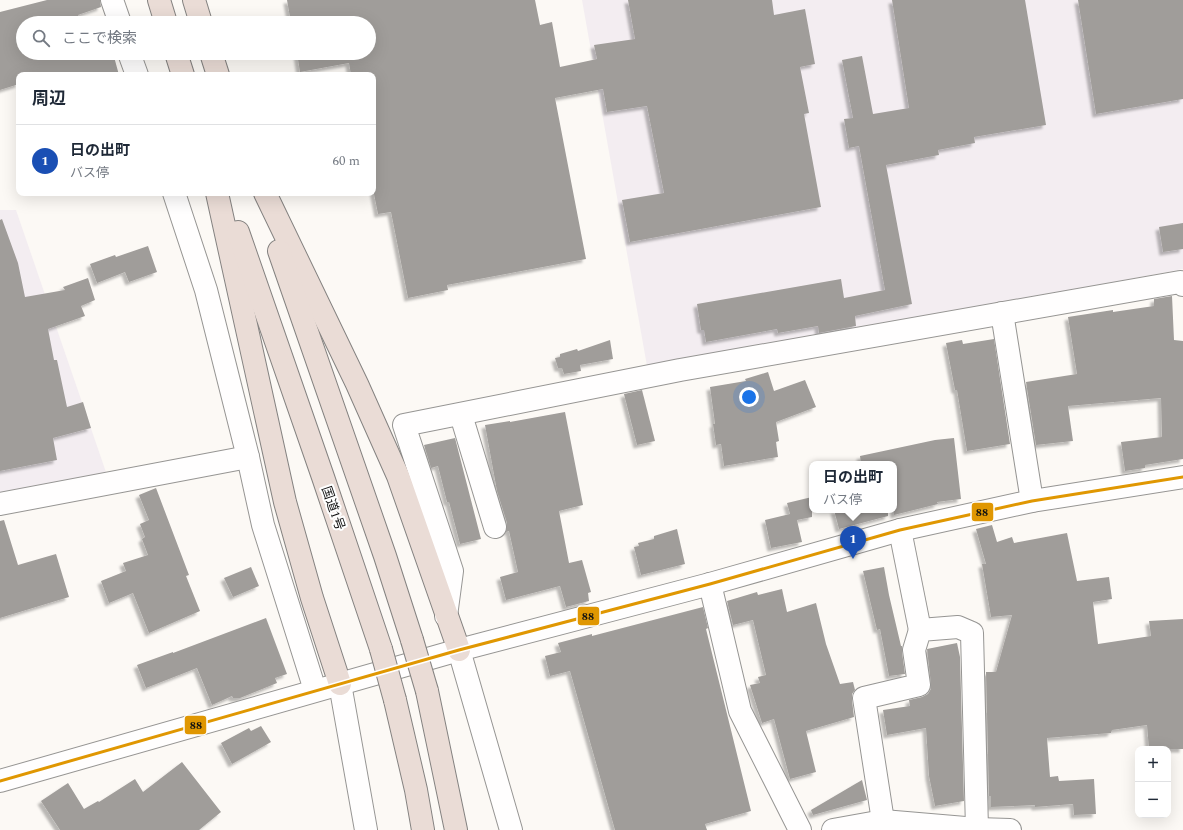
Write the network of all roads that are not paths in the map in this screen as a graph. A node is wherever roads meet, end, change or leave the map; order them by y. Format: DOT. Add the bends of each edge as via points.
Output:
graph roads {
  1 [pos="112,0"];
  2 [pos="159,0"];
  3 [pos="194,0"];
  4 [pos="118,16"];
  5 [pos="164,16"];
  6 [pos="199,16"];
  7 [pos="132,60"];
  8 [pos="178,60"];
  9 [pos="213,60"];
  10 [pos="136,72"];
  11 [pos="182,72"];
  12 [pos="217,72"];
  13 [pos="175,196"];
  14 [pos="218,196"];
  15 [pos="225,196"];
  16 [pos="260,196"];
  17 [pos="267,196"];
  18 [pos="1183,284"];
  19 [pos="1002,313"];
  20 [pos="461,415"];
  21 [pos="248,457"];
  22 [pos="1183,477"];
  23 [pos="1032,501"];
  24 [pos="0,504"];
  25 [pos="495,527"];
  26 [pos="900,530"];
  27 [pos="710,584"];
  28 [pos="446,616"];
  29 [pos="920,630"];
  30 [pos="459,650"];
  31 [pos="340,684"];
  32 [pos="315,690"];
  33 [pos="0,781"];
  34 [pos="883,821"];
  35 [pos="977,829"];
  36 [pos="366,830"];
  37 [pos="424,830"];
  38 [pos="456,830"];
  39 [pos="511,830"];
  40 [pos="800,830"];
  41 [pos="833,830"];
  42 [pos="1010,830"];
  1 -- 4 [label="street"];
  2 -- 5 [label="highway"];
  3 -- 6 [label="highway"];
  7 -- 10 [label="street"];
  8 -- 11 [label="highway"];
  9 -- 12 [label="highway"];
  13 -- 21 [label="street" via="206,290"];
  14 -- 31 [label="highway" via="285,502"];
  15 -- 37 [label="highway, 国道1号, bridge" via="381,649"];
  16 -- 38 [label="highway, bridge" via="412,640 427,691"];
  17 -- 28 [label="highway" via="398,476"];
  18 -- 19 [label="street" via="1180,282"];
  19 -- 20 [label="street" via="680,370"];
  19 -- 23 [label="street"];
  20 -- 25 [label="street"];
  20 -- 28 [label="street" via="404,425 452,571"];
  21 -- 24 [label="street"];
  21 -- 32 [label="street" via="263,525"];
  22 -- 23 [label="street"];
  23 -- 26 [label="street"];
  26 -- 27 [label="street"];
  26 -- 29 [label="street"];
  27 -- 30 [label="street"];
  27 -- 40 [label="street" via="740,711"];
  28 -- 30 [label="highway"];
  29 -- 34 [label="street" via="914,650 919,685 864,698"];
  29 -- 35 [label="street" via="958,627 972,633"];
  30 -- 31 [label="street"];
  30 -- 39 [label="street"];
  31 -- 32 [label="street"];
  31 -- 36 [label="street"];
  32 -- 33 [label="street"];
  34 -- 35 [label="street"];
  34 -- 41 [label="street"];
  35 -- 42 [label="street"];
}
